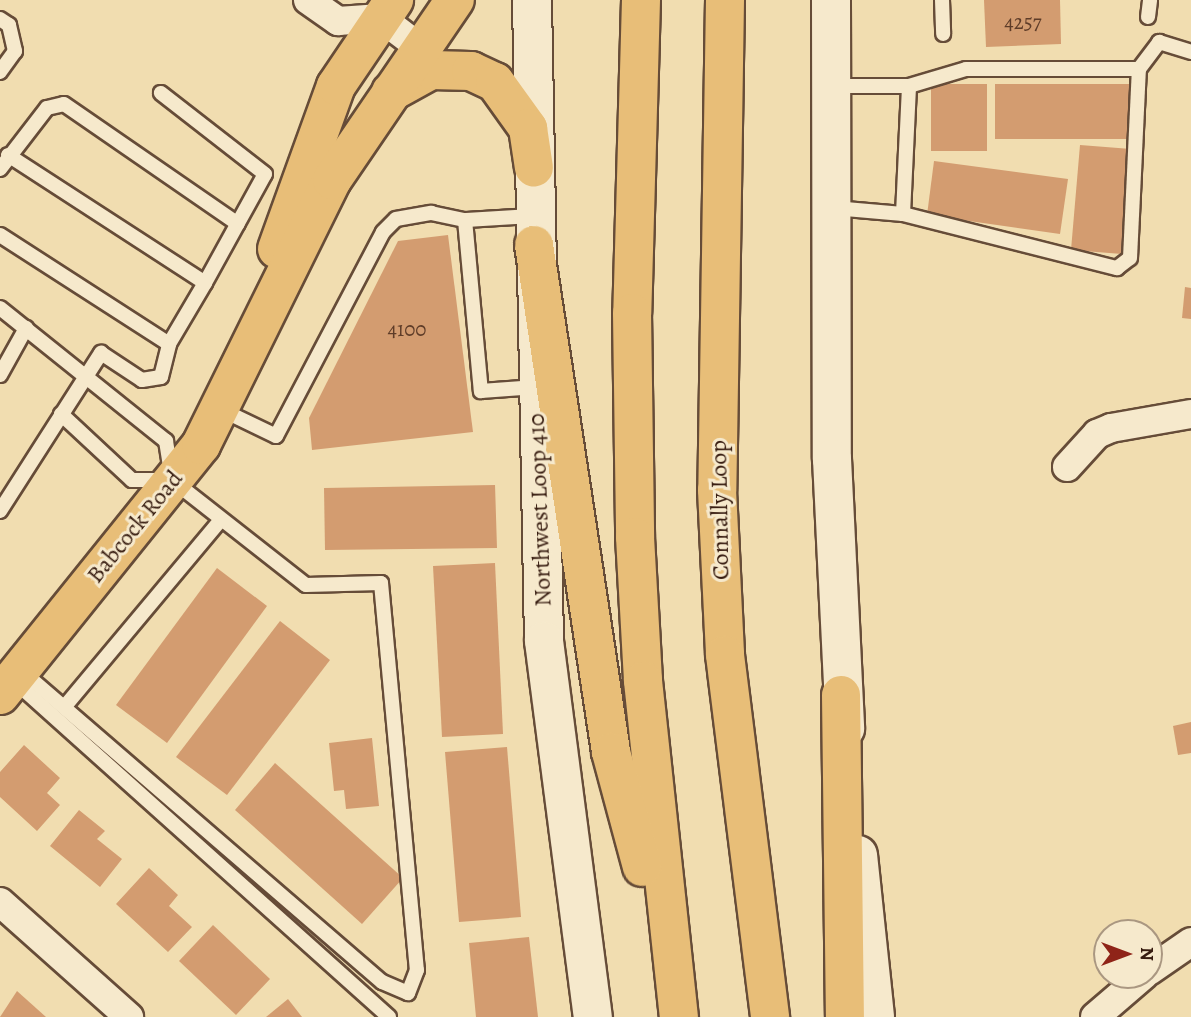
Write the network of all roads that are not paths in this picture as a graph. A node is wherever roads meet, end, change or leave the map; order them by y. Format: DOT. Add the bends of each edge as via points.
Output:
graph roads {
  1 [pos="308,0"];
  2 [pos="455,0"];
  3 [pos="532,0"];
  4 [pos="640,0"];
  5 [pos="724,0"];
  6 [pos="831,0"];
  7 [pos="942,0"];
  8 [pos="1150,0"];
  9 [pos="383,6"];
  10 [pos="1148,17"];
  11 [pos="0,19"];
  12 [pos="943,34"];
  13 [pos="419,47"];
  14 [pos="1191,52"];
  15 [pos="1139,69"];
  16 [pos="0,72"];
  17 [pos="829,86"];
  18 [pos="909,86"];
  19 [pos="161,93"];
  20 [pos="386,95"];
  21 [pos="8,155"];
  22 [pos="534,168"];
  23 [pos="0,169"];
  24 [pos="830,208"];
  25 [pos="903,214"];
  26 [pos="465,220"];
  27 [pos="238,224"];
  28 [pos="534,230"];
  29 [pos="0,235"];
  30 [pos="205,283"];
  31 [pos="0,308"];
  32 [pos="26,328"];
  33 [pos="169,344"];
  34 [pos="250,346"];
  35 [pos="0,375"];
  36 [pos="82,379"];
  37 [pos="536,387"];
  38 [pos="219,408"];
  39 [pos="61,414"];
  40 [pos="1191,414"];
  41 [pos="1067,467"];
  42 [pos="172,480"];
  43 [pos="0,511"];
  44 [pos="220,521"];
  45 [pos="11,681"];
  46 [pos="841,695"];
  47 [pos="66,705"];
  48 [pos="0,902"];
  49 [pos="1191,942"];
  50 [pos="1163,961"];
  51 [pos="1128,989"];
  52 [pos="676,1000"];
  53 [pos="129,1017"];
  54 [pos="389,1017"];
  55 [pos="593,1017"];
  56 [pos="770,1017"];
  57 [pos="845,1017"];
  58 [pos="875,1017"];
  59 [pos="1095,1017"];
  1 -- 9 [label="street" via="338,21"];
  2 -- 13 [label="main road, Babcock Road"];
  3 -- 22 [label="main road, Northwest Loop 410"];
  4 -- 52 [label="main road" via="632,313 635,537"];
  5 -- 56 [label="main road, Connally Loop" via="717,490 725,655"];
  6 -- 17 [label="main road"];
  7 -- 12 [label="lane"];
  8 -- 10 [label="lane"];
  9 -- 13 [label="street"];
  9 -- 34 [label="main road, Babcock Road" via="336,86 283,228"];
  11 -- 16 [label="lane" via="9,25 15,51"];
  13 -- 20 [label="main road, Babcock Road"];
  14 -- 15 [label="lane" via="1159,42"];
  15 -- 18 [label="lane" via="966,69"];
  15 -- 25 [label="lane" via="1130,258 1117,268"];
  17 -- 18 [label="lane"];
  17 -- 24 [label="main road"];
  18 -- 25 [label="lane"];
  19 -- 27 [label="lane" via="265,174"];
  20 -- 22 [label="main road" via="431,69 471,71 495,82 528,128"];
  20 -- 34 [label="main road, Babcock Road" via="332,180"];
  21 -- 23 [label="lane"];
  21 -- 27 [label="lane" via="47,108 64,104"];
  21 -- 30 [label="lane"];
  22 -- 28 [label="main road, Northwest Loop 410"];
  24 -- 25 [label="lane"];
  24 -- 46 [label="main road"];
  26 -- 28 [label="lane"];
  26 -- 37 [label="lane" via="481,391"];
  26 -- 38 [label="lane" via="431,214 396,219 383,232 276,436"];
  27 -- 30 [label="lane"];
  28 -- 37 [label="main road, Northwest Loop 410"];
  28 -- 52 [label="main road" via="611,752"];
  29 -- 33 [label="lane"];
  30 -- 33 [label="lane"];
  31 -- 32 [label="lane"];
  32 -- 35 [label="lane"];
  32 -- 36 [label="lane"];
  33 -- 36 [label="lane" via="161,377 142,380 101,354"];
  34 -- 38 [label="main road, Babcock Road"];
  36 -- 39 [label="lane"];
  36 -- 42 [label="lane" via="166,441"];
  37 -- 55 [label="main road, Northwest Loop 410" via="544,641"];
  38 -- 42 [label="main road, Babcock Road"];
  39 -- 42 [label="lane" via="132,480"];
  39 -- 43 [label="lane"];
  40 -- 41 [label="street" via="1104,431"];
  42 -- 44 [label="lane"];
  42 -- 45 [label="main road, Babcock Road"];
  44 -- 47 [label="lane"];
  44 -- 47 [label="lane" via="306,584 381,583 418,970 408,993 382,982"];
  45 -- 47 [label="lane"];
  45 -- 54 [label="lane"];
  46 -- 57 [label="main road"];
  46 -- 58 [label="main road"];
  48 -- 53 [label="street"];
  49 -- 50 [label="street"];
  51 -- 59 [label="street"];
}
